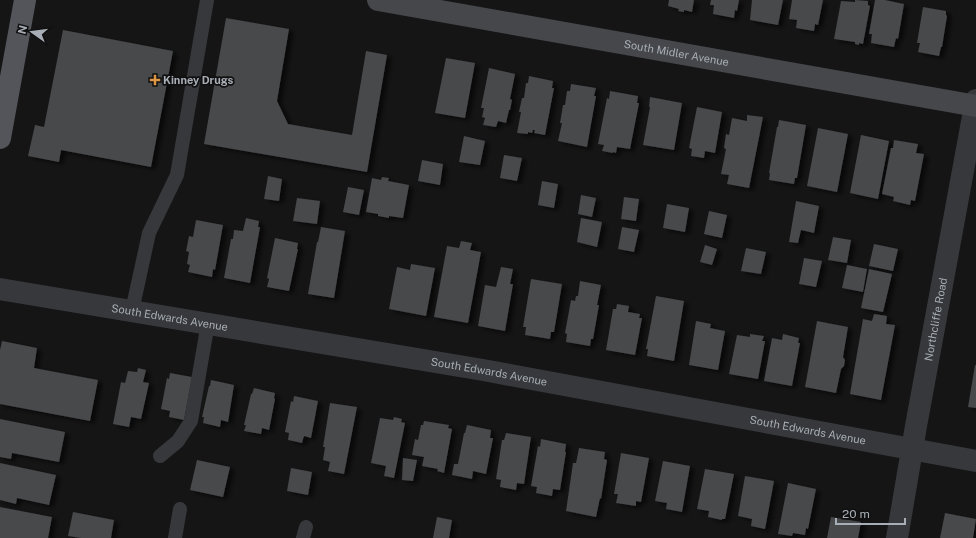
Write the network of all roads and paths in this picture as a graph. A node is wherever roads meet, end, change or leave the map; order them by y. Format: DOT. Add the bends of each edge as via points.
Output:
graph roads {
  1 [pos="25,0"];
  2 [pos="207,0"];
  3 [pos="378,0"];
  4 [pos="976,104"];
  5 [pos="0,138"];
  6 [pos="0,289"];
  7 [pos="132,311"];
  8 [pos="208,323"];
  9 [pos="911,450"];
  10 [pos="160,456"];
  11 [pos="976,461"];
  12 [pos="180,509"];
  13 [pos="175,538"];
  14 [pos="896,538"];
  1 -- 5 [label="main road"];
  2 -- 7 [label="lane" via="177,175 149,233"];
  3 -- 4 [label="main road, South Midler Avenue"];
  4 -- 9 [label="street, Northcliffe Road"];
  6 -- 7 [label="street, South Edwards Avenue"];
  7 -- 8 [label="street, South Edwards Avenue"];
  8 -- 9 [label="street, South Edwards Avenue" via="483,370"];
  8 -- 10 [label="lane" via="191,422 178,441"];
  9 -- 11 [label="street, South Edwards Avenue"];
  9 -- 14 [label="street, Northcliffe Road"];
  12 -- 13 [label="lane"];
}
